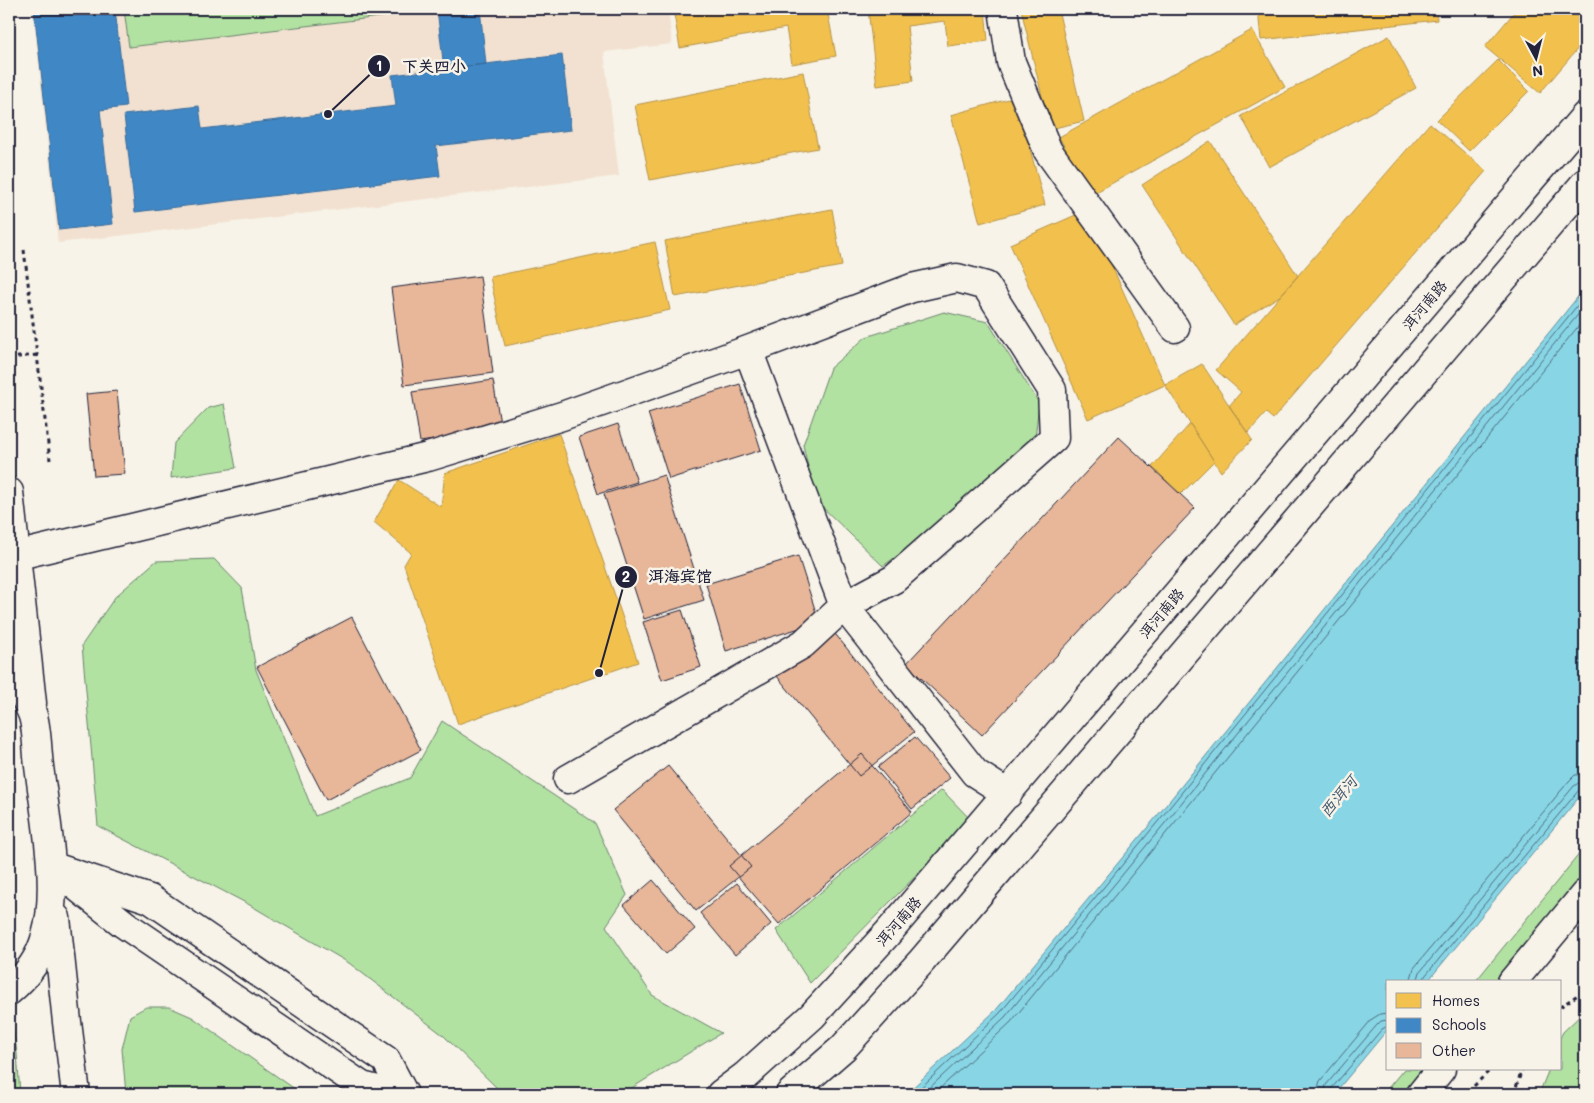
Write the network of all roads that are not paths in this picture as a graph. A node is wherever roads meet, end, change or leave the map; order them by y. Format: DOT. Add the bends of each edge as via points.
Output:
graph roads {
  1 [pos="1003,9"];
  2 [pos="1585,116"];
  3 [pos="1585,183"];
  4 [pos="1175,328"];
  5 [pos="748,350"];
  6 [pos="9,492"];
  7 [pos="15,556"];
  8 [pos="844,606"];
  9 [pos="9,674"];
  10 [pos="33,714"];
  11 [pos="568,779"];
  12 [pos="1008,794"];
  13 [pos="51,866"];
  14 [pos="1585,894"];
  15 [pos="1514,980"];
  16 [pos="9,991"];
  17 [pos="1440,1070"];
  18 [pos="76,1094"];
  19 [pos="396,1094"];
  20 [pos="404,1094"];
  21 [pos="720,1094"];
  22 [pos="790,1094"];
  23 [pos="1421,1094"];
  1 -- 4 [label="main road" via="1011,62 1048,151"];
  2 -- 12 [label="main road, 洱河南路"];
  3 -- 22 [label="main road" via="920,963 843,1048"];
  5 -- 7 [label="main road" via="562,416 428,457"];
  5 -- 8 [label="main road"];
  5 -- 8 [label="main road" via="912,288 956,278 986,286 1052,390 1054,438 894,579"];
  6 -- 7 [label="main road"];
  7 -- 10 [label="main road"];
  8 -- 11 [label="main road" via="803,644"];
  8 -- 12 [label="main road" via="975,773"];
  9 -- 10 [label="main road"];
  10 -- 13 [label="main road"];
  12 -- 21 [label="main road, 洱河南路" via="812,1016"];
  13 -- 16 [label="main road" via="51,917 40,955 20,983"];
  13 -- 18 [label="main road"];
  13 -- 19 [label="main road" via="124,924 362,1086"];
  13 -- 20 [label="main road" via="150,899 386,1060"];
  14 -- 15 [label="main road"];
  17 -- 23 [label="main road"];
}
